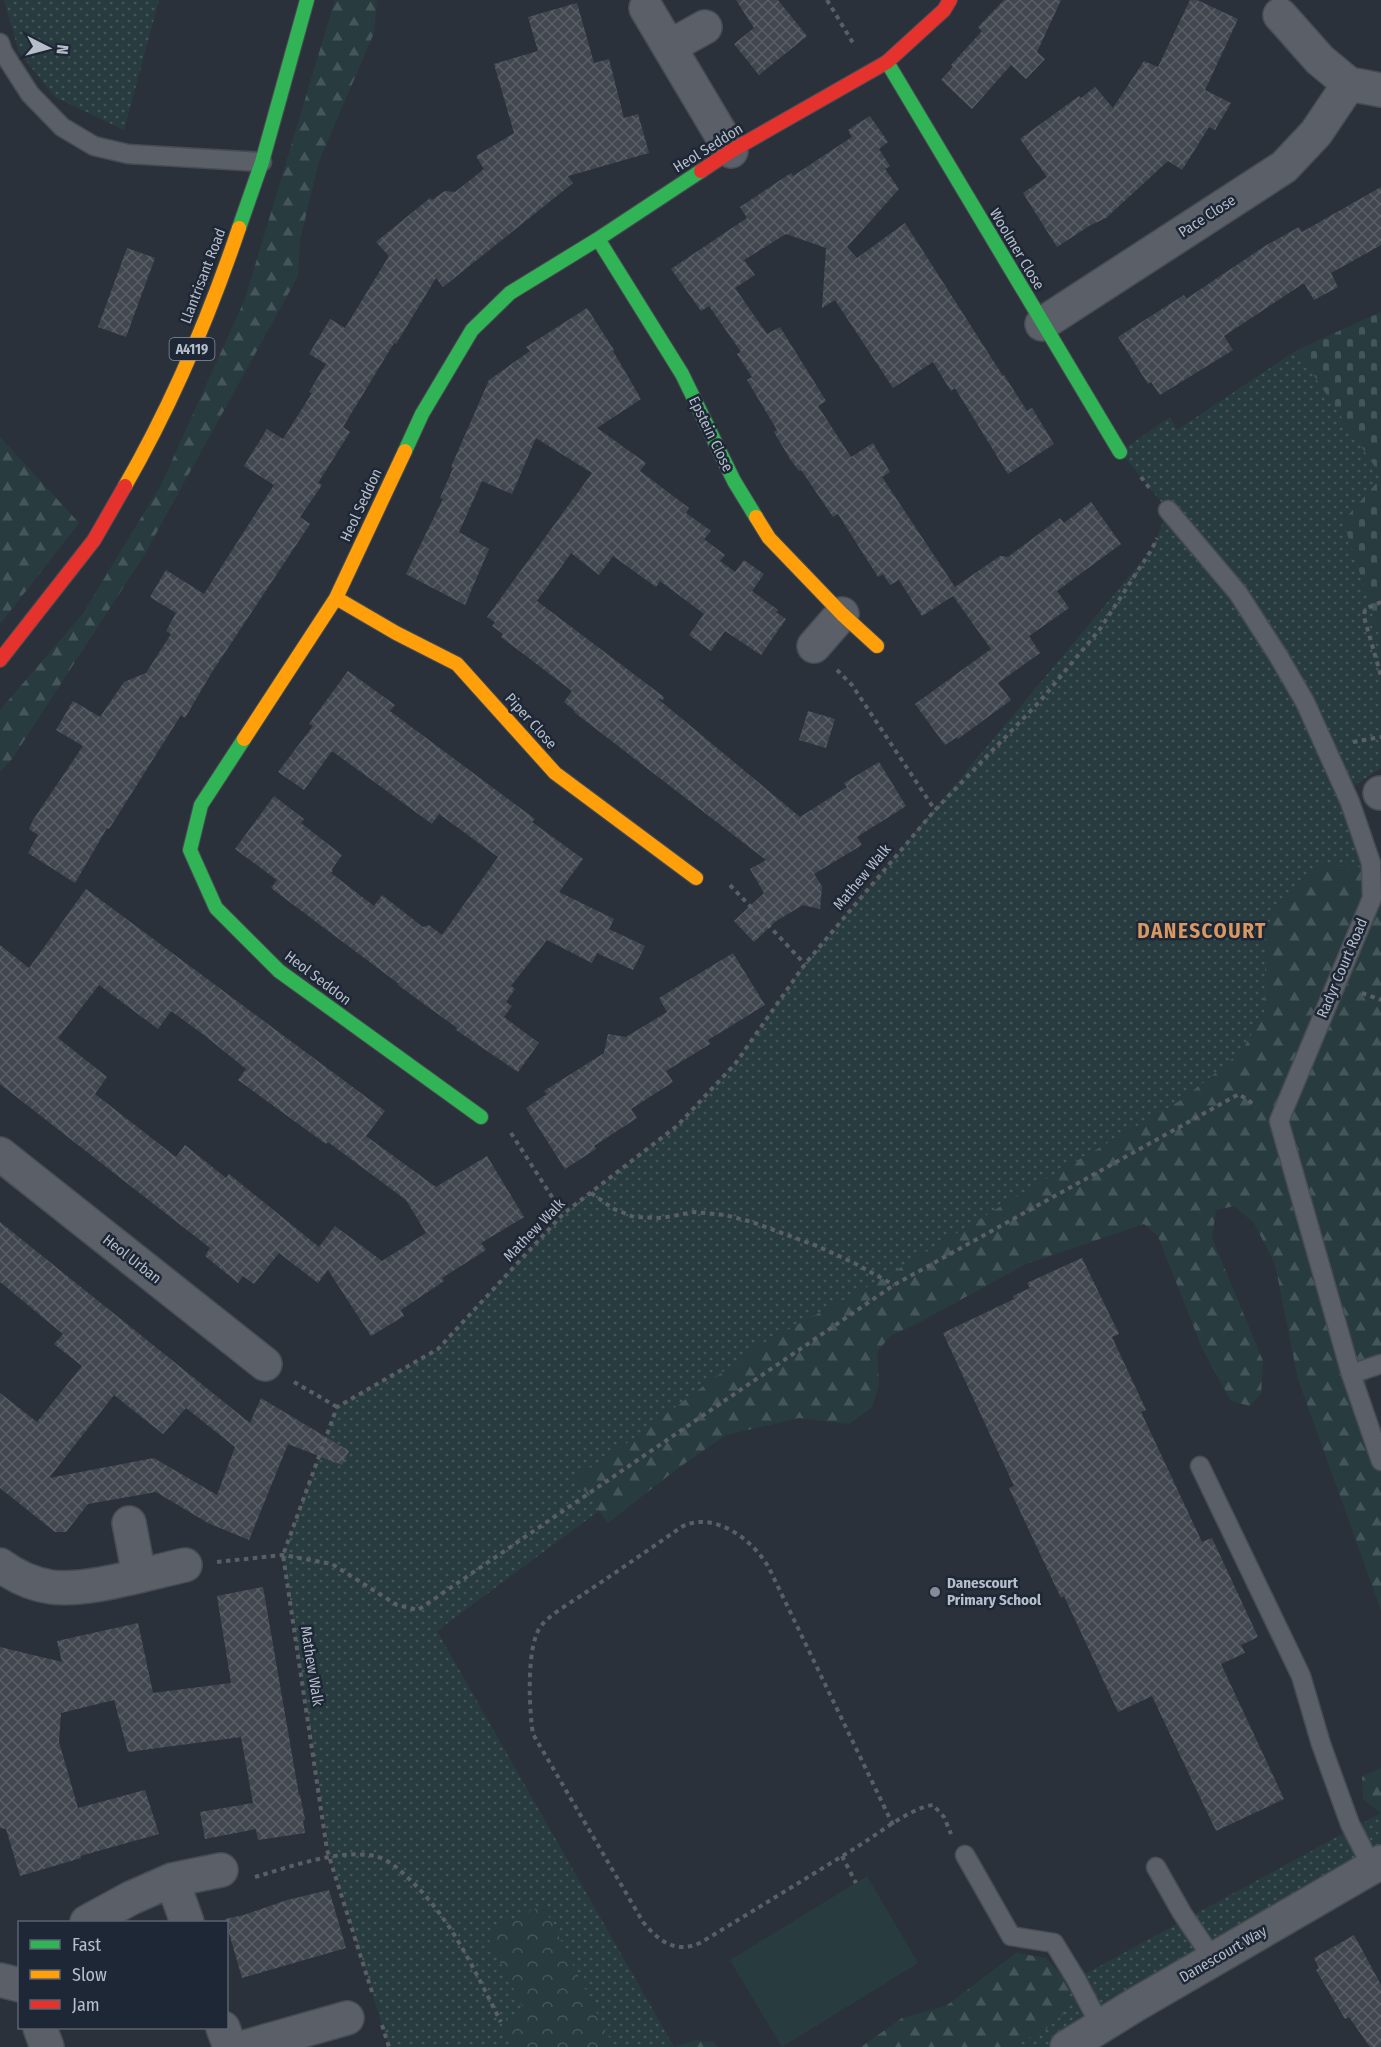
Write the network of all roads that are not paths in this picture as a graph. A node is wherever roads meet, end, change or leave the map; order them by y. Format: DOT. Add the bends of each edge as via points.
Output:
graph roads {
  1 [pos="307,0"];
  2 [pos="950,0"];
  3 [pos="646,8"];
  4 [pos="1280,15"];
  5 [pos="705,27"];
  6 [pos="0,43"];
  7 [pos="669,47"];
  8 [pos="887,62"];
  9 [pos="1349,84"];
  10 [pos="1381,90"];
  11 [pos="731,151"];
  12 [pos="262,162"];
  13 [pos="598,239"];
  14 [pos="1042,324"];
  15 [pos="1120,452"];
  16 [pos="1168,510"];
  17 [pos="336,598"];
  18 [pos="842,614"];
  19 [pos="814,646"];
  20 [pos="877,646"];
  21 [pos="0,660"];
  22 [pos="696,878"];
  23 [pos="481,1117"];
  24 [pos="0,1154"];
  25 [pos="265,1364"];
  26 [pos="1381,1364"];
  27 [pos="1351,1374"];
  28 [pos="1381,1461"];
  29 [pos="1200,1466"];
  30 [pos="129,1523"];
  31 [pos="0,1564"];
  32 [pos="185,1565"];
  33 [pos="139,1575"];
  34 [pos="965,1855"];
  35 [pos="1377,1865"];
  36 [pos="1156,1867"];
  37 [pos="221,1870"];
  38 [pos="172,1880"];
  39 [pos="91,1921"];
  40 [pos="186,1921"];
  41 [pos="1213,1959"];
  42 [pos="0,1980"];
  43 [pos="18,1984"];
  44 [pos="346,2018"];
  45 [pos="1101,2027"];
  46 [pos="40,2029"];
  47 [pos="223,2029"];
  48 [pos="47,2047"];
  49 [pos="230,2047"];
  50 [pos="245,2047"];
  51 [pos="1067,2047"];
  1 -- 12 [label="street, Llantrisant Road / A4119"];
  2 -- 8 [label="street, Heol Seddon"];
  3 -- 7 [label="street"];
  4 -- 9 [label="street" via="1320,60"];
  5 -- 7 [label="street"];
  6 -- 12 [label="lane" via="30,94 62,127 94,146 128,154"];
  7 -- 11 [label="street"];
  8 -- 11 [label="street, Heol Seddon"];
  8 -- 14 [label="street, Woolmer Close"];
  9 -- 10 [label="street"];
  9 -- 14 [label="street, Pace Close" via="1316,133 1284,167"];
  11 -- 13 [label="street, Heol Seddon"];
  12 -- 21 [label="street, Llantrisant Road / A4119" via="217,292 153,437 94,540"];
  13 -- 17 [label="street, Heol Seddon" via="510,293 472,330 422,414"];
  13 -- 18 [label="street, Epstein Close" via="682,374 734,481 769,538"];
  14 -- 15 [label="street, Woolmer Close"];
  16 -- 27 [label="lane, Radyr Court Road" via="1238,592 1305,702 1350,802 1371,863 1372,898 1279,1121"];
  17 -- 22 [label="street, Piper Close" via="457,664 555,773"];
  17 -- 23 [label="street, Heol Seddon" via="201,805 190,850 216,908 279,971"];
  18 -- 19 [label="street"];
  18 -- 20 [label="street, Epstein Close"];
  24 -- 25 [label="street, Heol Urban"];
  26 -- 27 [label="lane"];
  27 -- 28 [label="lane"];
  29 -- 35 [label="lane" via="1301,1676 1350,1824"];
  30 -- 33 [label="street"];
  31 -- 33 [label="street" via="17,1577 51,1587 84,1586"];
  32 -- 33 [label="street"];
  34 -- 45 [label="lane" via="1011,1936 1054,1943"];
  35 -- 41 [label="street, Danescourt Way"];
  36 -- 41 [label="lane"];
  37 -- 38 [label="street"];
  38 -- 39 [label="street"];
  38 -- 40 [label="street"];
  41 -- 45 [label="street, Danescourt Way"];
  42 -- 43 [label="street"];
  44 -- 50 [label="street"];
  45 -- 51 [label="street, Danescourt Way"];
  46 -- 48 [label="street"];
  47 -- 49 [label="street"];
}
